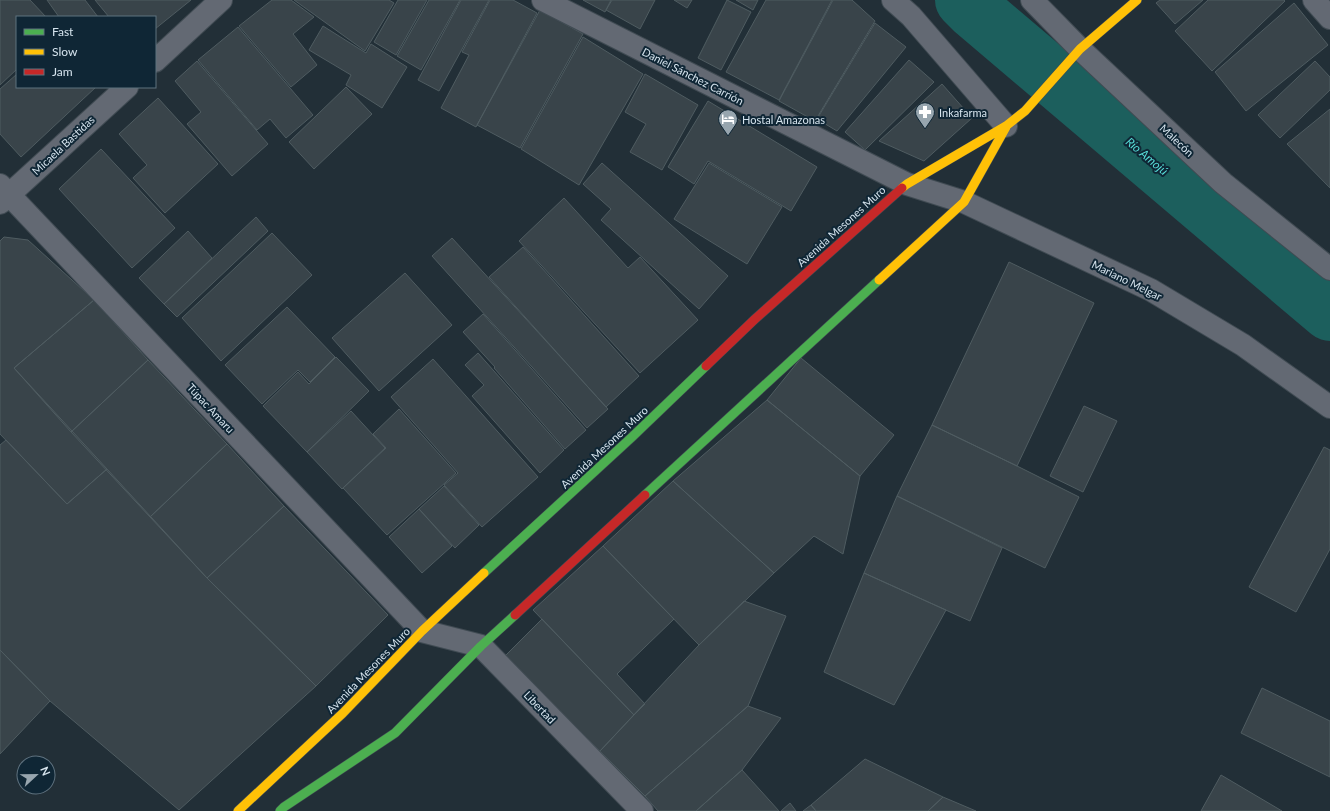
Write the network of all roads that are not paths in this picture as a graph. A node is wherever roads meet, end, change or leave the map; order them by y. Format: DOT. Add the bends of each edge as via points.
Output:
graph roads {
  1 [pos="221,0"];
  2 [pos="543,0"];
  3 [pos="893,0"];
  4 [pos="1032,0"];
  5 [pos="1137,0"];
  6 [pos="1314,0"];
  7 [pos="1330,18"];
  8 [pos="1073,56"];
  9 [pos="156,60"];
  10 [pos="126,88"];
  11 [pos="1006,126"];
  12 [pos="907,184"];
  13 [pos="3,194"];
  14 [pos="964,202"];
  15 [pos="1330,269"];
  16 [pos="1330,407"];
  17 [pos="422,631"];
  18 [pos="481,646"];
  19 [pos="238,811"];
  20 [pos="280,811"];
  21 [pos="642,811"];
  1 -- 9 [label="street"];
  2 -- 12 [label="street, Daniel Sánchez Carrión"];
  3 -- 11 [label="street" via="911,16"];
  4 -- 8 [label="street, Malecón"];
  5 -- 8 [label="street, Avenida Mesones Muro"];
  6 -- 7 [label="street"];
  8 -- 11 [label="street, Avenida Mesones Muro" via="1025,111"];
  8 -- 15 [label="street, Malecón" via="1223,183"];
  10 -- 13 [label="street, Micaela Bastidas"];
  11 -- 12 [label="street, Avenida Mesones Muro"];
  11 -- 14 [label="street, Avenida Mesones Muro"];
  12 -- 14 [label="street, Mariano Melgar"];
  12 -- 17 [label="street, Avenida Mesones Muro" via="755,319 632,437"];
  13 -- 17 [label="street, Túpac Amaru"];
  14 -- 16 [label="street, Mariano Melgar" via="1151,290 1243,345"];
  14 -- 18 [label="street, Avenida Mesones Muro"];
  17 -- 18 [label="street"];
  17 -- 19 [label="street, Avenida Mesones Muro" via="344,713"];
  18 -- 20 [label="street, Avenida Mesones Muro" via="395,733"];
  18 -- 21 [label="street, Libertad"];
}
